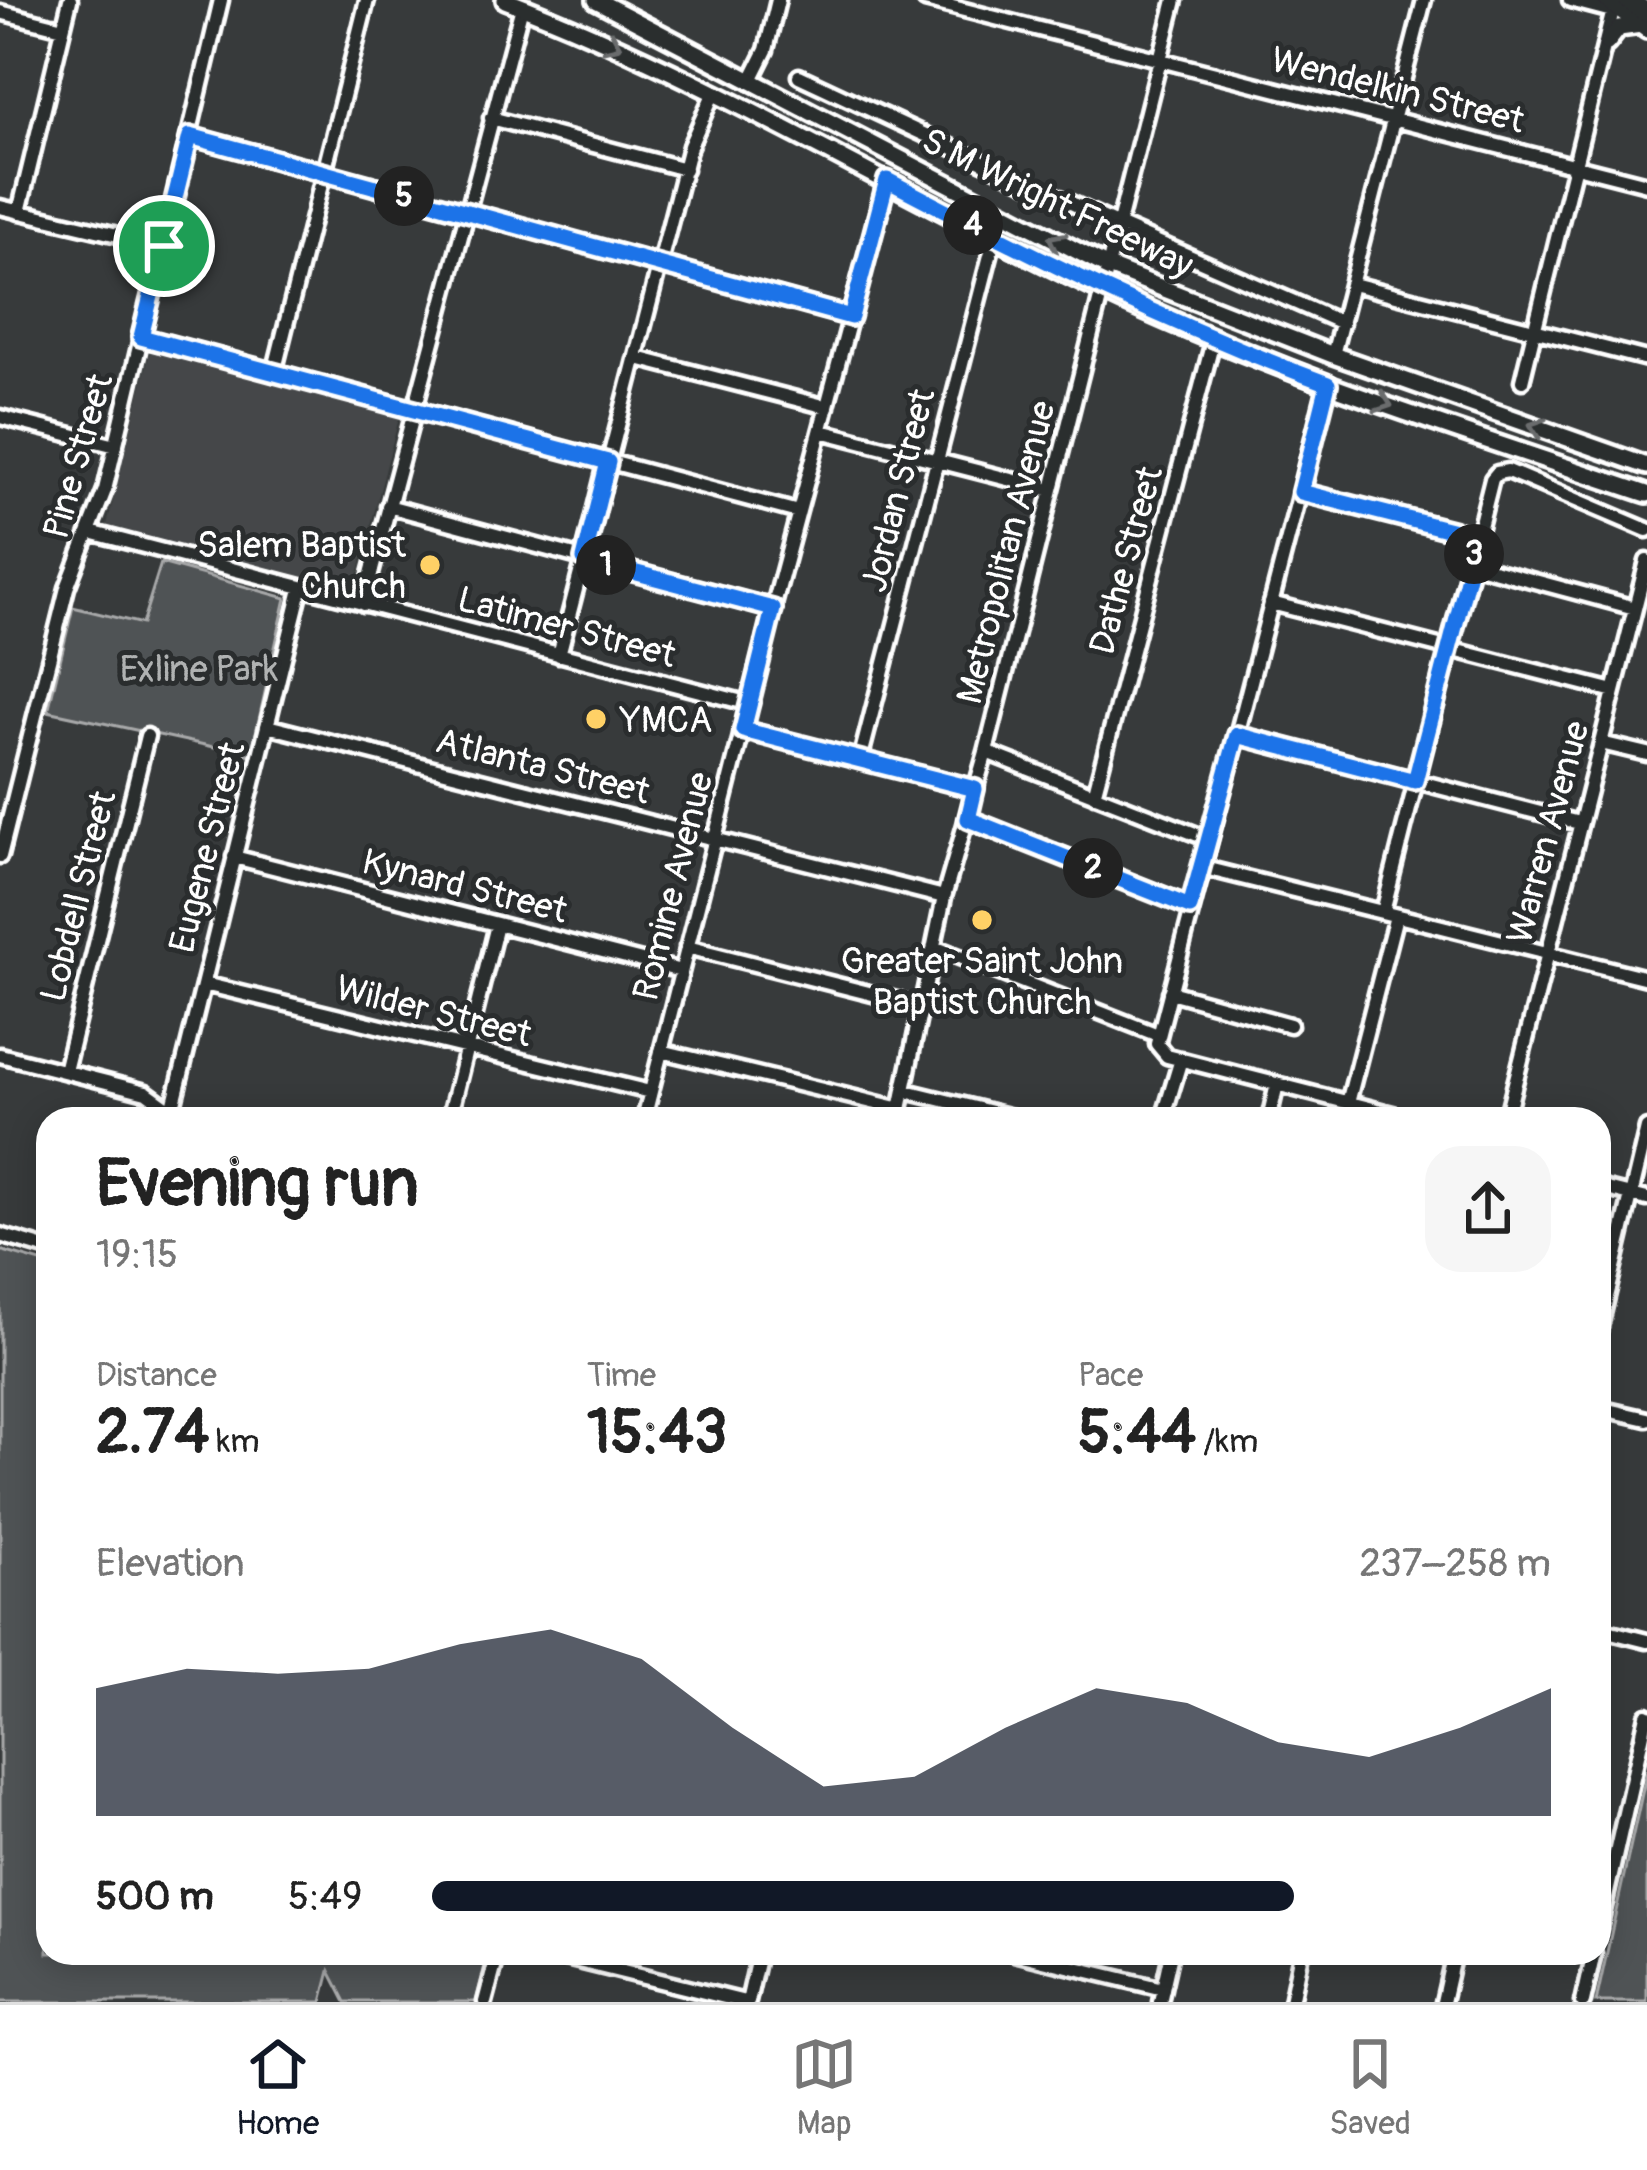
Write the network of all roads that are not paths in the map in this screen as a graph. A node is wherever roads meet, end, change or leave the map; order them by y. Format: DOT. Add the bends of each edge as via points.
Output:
graph roads {
  1 [pos="70,0"];
  2 [pos="221,0"];
  3 [pos="367,0"];
  4 [pos="505,0"];
  5 [pos="778,0"];
  6 [pos="926,0"];
  7 [pos="1175,0"];
  8 [pos="1424,0"];
  9 [pos="1570,0"];
  10 [pos="606,3"];
  11 [pos="1615,4"];
  12 [pos="522,7"];
  13 [pos="0,12"];
  14 [pos="1645,22"];
  15 [pos="63,28"];
  16 [pos="1607,43"];
  17 [pos="1160,58"];
  18 [pos="799,76"];
  19 [pos="750,82"];
  20 [pos="714,92"];
  21 [pos="865,105"];
  22 [pos="491,118"];
  23 [pos="1394,120"];
  24 [pos="851,135"];
  25 [pos="190,136"];
  26 [pos="1576,165"];
  27 [pos="685,170"];
  28 [pos="325,173"];
  29 [pos="887,180"];
  30 [pos="1647,184"];
  31 [pos="0,207"];
  32 [pos="19,212"];
  33 [pos="465,213"];
  34 [pos="1116,224"];
  35 [pos="995,236"];
  36 [pos="164,246"];
  37 [pos="661,266"];
  38 [pos="1106,266"];
  39 [pos="1353,284"];
  40 [pos="1101,291"];
  41 [pos="851,317"];
  42 [pos="1342,323"];
  43 [pos="1535,329"];
  44 [pos="141,337"];
  45 [pos="1213,341"];
  46 [pos="1333,356"];
  47 [pos="637,358"];
  48 [pos="1647,359"];
  49 [pos="274,373"];
  50 [pos="1522,381"];
  51 [pos="1328,384"];
  52 [pos="827,407"];
  53 [pos="412,409"];
  54 [pos="0,417"];
  55 [pos="821,431"];
  56 [pos="116,446"];
  57 [pos="608,462"];
  58 [pos="935,462"];
  59 [pos="1647,466"];
  60 [pos="1051,490"];
  61 [pos="1301,492"];
  62 [pos="1647,494"];
  63 [pos="388,506"];
  64 [pos="798,512"];
  65 [pos="1647,530"];
  66 [pos="90,532"];
  67 [pos="1478,537"];
  68 [pos="584,559"];
  69 [pos="1647,561"];
  70 [pos="1471,564"];
  71 [pos="301,589"];
  72 [pos="1271,603"];
  73 [pos="363,604"];
  74 [pos="1635,608"];
  75 [pos="773,609"];
  76 [pos="1450,649"];
  77 [pos="560,656"];
  78 [pos="1614,691"];
  79 [pos="750,704"];
  80 [pos="267,726"];
  81 [pos="743,730"];
  82 [pos="1237,735"];
  83 [pos="147,736"];
  84 [pos="1600,743"];
  85 [pos="986,752"];
  86 [pos="1647,754"];
  87 [pos="860,760"];
  88 [pos="1415,781"];
  89 [pos="975,789"];
  90 [pos="1094,795"];
  91 [pos="968,819"];
  92 [pos="1579,823"];
  93 [pos="4,825"];
  94 [pos="1208,839"];
  95 [pos="716,840"];
  96 [pos="0,856"];
  97 [pos="234,857"];
  98 [pos="1201,867"];
  99 [pos="944,897"];
  100 [pos="1190,907"];
  101 [pos="1390,914"];
  102 [pos="497,925"];
  103 [pos="687,947"];
  104 [pos="934,947"];
  105 [pos="1546,952"];
  106 [pos="681,971"];
  107 [pos="1647,978"];
  108 [pos="204,984"];
  109 [pos="1170,992"];
  110 [pos="924,1007"];
  111 [pos="1289,1025"];
  112 [pos="1158,1035"];
  113 [pos="467,1049"];
  114 [pos="661,1051"];
  115 [pos="0,1055"];
  116 [pos="1181,1059"];
  117 [pos="65,1071"];
  118 [pos="1277,1084"];
  119 [pos="906,1091"];
  120 [pos="650,1092"];
  121 [pos="1348,1102"];
  122 [pos="164,1107"];
  123 [pos="177,1107"];
  124 [pos="452,1107"];
  125 [pos="647,1107"];
  126 [pos="873,1107"];
  127 [pos="902,1107"];
  128 [pos="971,1107"];
  129 [pos="1167,1107"];
  130 [pos="1272,1107"];
  131 [pos="1363,1107"];
  132 [pos="1509,1107"];
  133 [pos="1647,1127"];
  134 [pos="1611,1190"];
  135 [pos="1631,1195"];
  136 [pos="1647,1199"];
  137 [pos="0,1235"];
  138 [pos="36,1246"];
  139 [pos="1611,1280"];
  140 [pos="1611,1411"];
  141 [pos="1647,1419"];
  142 [pos="1611,1633"];
  143 [pos="1647,1641"];
  144 [pos="1647,1715"];
  145 [pos="1611,1854"];
  146 [pos="494,1965"];
  147 [pos="595,1965"];
  148 [pos="756,1965"];
  149 [pos="1056,1965"];
  150 [pos="1168,1965"];
  151 [pos="1299,1965"];
  152 [pos="1451,1965"];
  153 [pos="1591,1965"];
  154 [pos="1161,1995"];
  155 [pos="485,2002"];
  156 [pos="747,2002"];
  157 [pos="1291,2002"];
  158 [pos="1443,2002"];
  159 [pos="1583,2002"];
  1 -- 15 [label="street"];
  2 -- 25 [label="street, Pine Street"];
  3 -- 28 [label="street"];
  4 -- 12 [label="main road, S M Wright Freeway"];
  5 -- 19 [label="street"];
  6 -- 17 [label="street, Wendelkin Street"];
  7 -- 17 [label="street, Metropolitan Avenue"];
  8 -- 23 [label="street"];
  9 -- 11 [label="street"];
  10 -- 19 [label="main road, S M Wright Freeway"];
  11 -- 14 [label="highway"];
  11 -- 16 [label="street"];
  12 -- 20 [label="main road, S M Wright Freeway, one-way"];
  12 -- 22 [label="street"];
  13 -- 15 [label="street"];
  14 -- 16 [label="main road" via="1619,28"];
  15 -- 32 [label="street"];
  16 -- 26 [label="street"];
  17 -- 23 [label="street, Wendelkin Street"];
  17 -- 34 [label="street, Metropolitan Avenue"];
  18 -- 21 [label="street"];
  19 -- 24 [label="main road, S M Wright Freeway"];
  20 -- 27 [label="street"];
  20 -- 29 [label="main road, S M Wright Freeway"];
  21 -- 24 [label="street"];
  21 -- 34 [label="street"];
  22 -- 27 [label="street"];
  22 -- 33 [label="street"];
  23 -- 26 [label="street, Wendelkin Street"];
  23 -- 39 [label="street"];
  38 -- 24 [label="main road, S M Wright Freeway, one-way"];
  25 -- 28 [label="street"];
  25 -- 36 [label="street, Pine Street"];
  26 -- 30 [label="street, Wendelkin Street"];
  26 -- 43 [label="street"];
  27 -- 37 [label="street"];
  28 -- 33 [label="street"];
  28 -- 49 [label="street"];
  29 -- 35 [label="main road, S M Wright Freeway"];
  29 -- 41 [label="street, Romine Avenue"];
  31 -- 32 [label="street"];
  32 -- 36 [label="street"];
  33 -- 37 [label="street"];
  33 -- 53 [label="street"];
  34 -- 38 [label="street, Metropolitan Avenue"];
  34 -- 42 [label="street"];
  35 -- 40 [label="main road, S M Wright Freeway"];
  35 -- 58 [label="street, Jordan Street"];
  36 -- 44 [label="street, Pine Street"];
  37 -- 41 [label="street"];
  37 -- 47 [label="street"];
  38 -- 40 [label="street, Metropolitan Avenue"];
  38 -- 46 [label="main road, S M Wright Freeway"];
  39 -- 42 [label="street"];
  39 -- 43 [label="street"];
  40 -- 45 [label="main road, S M Wright Freeway"];
  40 -- 60 [label="street, Metropolitan Avenue"];
  41 -- 52 [label="street, Romine Avenue"];
  42 -- 46 [label="street"];
  43 -- 48 [label="street"];
  43 -- 50 [label="street"];
  44 -- 49 [label="street"];
  44 -- 56 [label="street, Pine Street"];
  45 -- 51 [label="main road, S M Wright Freeway"];
  45 -- 90 [label="street, Dathe Street"];
  59 -- 46 [label="main road, S M Wright Freeway, one-way"];
  47 -- 52 [label="street"];
  47 -- 57 [label="street"];
  49 -- 53 [label="street"];
  51 -- 61 [label="street"];
  51 -- 62 [label="main road, S M Wright Freeway, one-way"];
  52 -- 55 [label="street, Romine Avenue"];
  53 -- 57 [label="street"];
  53 -- 63 [label="street"];
  54 -- 56 [label="street"];
  55 -- 58 [label="street"];
  55 -- 64 [label="street, Romine Avenue"];
  56 -- 66 [label="street, Pine Street"];
  57 -- 64 [label="street"];
  57 -- 68 [label="street"];
  58 -- 60 [label="street"];
  58 -- 87 [label="street, Jordan Street"];
  60 -- 85 [label="street, Metropolitan Avenue"];
  61 -- 67 [label="street"];
  61 -- 72 [label="street"];
  63 -- 68 [label="street"];
  63 -- 73 [label="street"];
  64 -- 75 [label="street, Romine Avenue"];
  65 -- 67 [label="street" via="1508,471 1496,472"];
  66 -- 71 [label="street, Latimer Street"];
  66 -- 93 [label="street, Pine Street"];
  67 -- 70 [label="street"];
  68 -- 75 [label="street"];
  68 -- 77 [label="street"];
  69 -- 74 [label="street, Warren Avenue"];
  70 -- 74 [label="street"];
  70 -- 76 [label="street"];
  71 -- 73 [label="street, Latimer Street"];
  71 -- 80 [label="street, Eugene Street"];
  72 -- 76 [label="street"];
  72 -- 82 [label="street"];
  73 -- 77 [label="street, Latimer Street"];
  74 -- 78 [label="street, Warren Avenue"];
  75 -- 79 [label="street, Romine Avenue"];
  76 -- 78 [label="street"];
  76 -- 88 [label="street"];
  77 -- 79 [label="street, Latimer Street"];
  78 -- 84 [label="street, Warren Avenue"];
  79 -- 81 [label="street, Romine Avenue"];
  80 -- 95 [label="street, Atlanta Street"];
  80 -- 97 [label="street, Eugene Street"];
  81 -- 87 [label="street"];
  81 -- 95 [label="street, Romine Avenue"];
  82 -- 88 [label="street"];
  82 -- 94 [label="street"];
  83 -- 117 [label="street, Lobdell Street"];
  84 -- 86 [label="street"];
  84 -- 92 [label="street, Warren Avenue"];
  85 -- 89 [label="street, Metropolitan Avenue"];
  85 -- 90 [label="street"];
  87 -- 89 [label="street"];
  88 -- 92 [label="street"];
  88 -- 101 [label="street"];
  89 -- 91 [label="street, Metropolitan Avenue"];
  90 -- 94 [label="street"];
  91 -- 99 [label="street, Metropolitan Avenue"];
  91 -- 100 [label="street"];
  92 -- 105 [label="street, Warren Avenue"];
  93 -- 96 [label="street, Pine Street"];
  94 -- 98 [label="street"];
  95 -- 99 [label="street, Atlanta Street"];
  95 -- 103 [label="street, Romine Avenue"];
  97 -- 102 [label="street, Kynard Street"];
  97 -- 108 [label="street, Eugene Street"];
  98 -- 100 [label="street"];
  98 -- 101 [label="street"];
  99 -- 104 [label="street, Metropolitan Avenue"];
  100 -- 109 [label="street"];
  101 -- 105 [label="street"];
  101 -- 121 [label="street"];
  102 -- 106 [label="street, Kynard Street"];
  102 -- 113 [label="street"];
  103 -- 106 [label="street, Romine Avenue"];
  103 -- 110 [label="street"];
  104 -- 110 [label="street, Metropolitan Avenue"];
  104 -- 112 [label="street"];
  105 -- 107 [label="street"];
  105 -- 132 [label="street, Warren Avenue"];
  106 -- 114 [label="street, Romine Avenue"];
  108 -- 113 [label="street, Wilder Street"];
  108 -- 123 [label="street, Eugene Street"];
  109 -- 111 [label="street"];
  109 -- 112 [label="street"];
  110 -- 119 [label="street, Metropolitan Avenue"];
  112 -- 116 [label="street" via="1160,1049"];
  113 -- 120 [label="street, Wilder Street"];
  113 -- 124 [label="street"];
  114 -- 120 [label="street, Romine Avenue"];
  114 -- 126 [label="street"];
  115 -- 117 [label="street"];
  116 -- 118 [label="street"];
  116 -- 129 [label="street"];
  117 -- 122 [label="street" via="146,1092"];
  118 -- 121 [label="street"];
  118 -- 130 [label="street"];
  119 -- 127 [label="street, Metropolitan Avenue"];
  119 -- 128 [label="street"];
  120 -- 125 [label="street, Romine Avenue"];
  121 -- 131 [label="street"];
  133 -- 135 [label="street"];
  134 -- 135 [label="street"];
  135 -- 136 [label="street"];
  135 -- 139 [label="street"];
  137 -- 138 [label="street"];
  140 -- 141 [label="street"];
  142 -- 143 [label="street"];
  144 -- 145 [label="street"];
  146 -- 155 [label="street"];
  147 -- 156 [label="street"];
  148 -- 156 [label="street"];
  149 -- 154 [label="street"];
  150 -- 154 [label="street"];
  151 -- 157 [label="street"];
  152 -- 158 [label="street"];
  153 -- 159 [label="street"];
}
